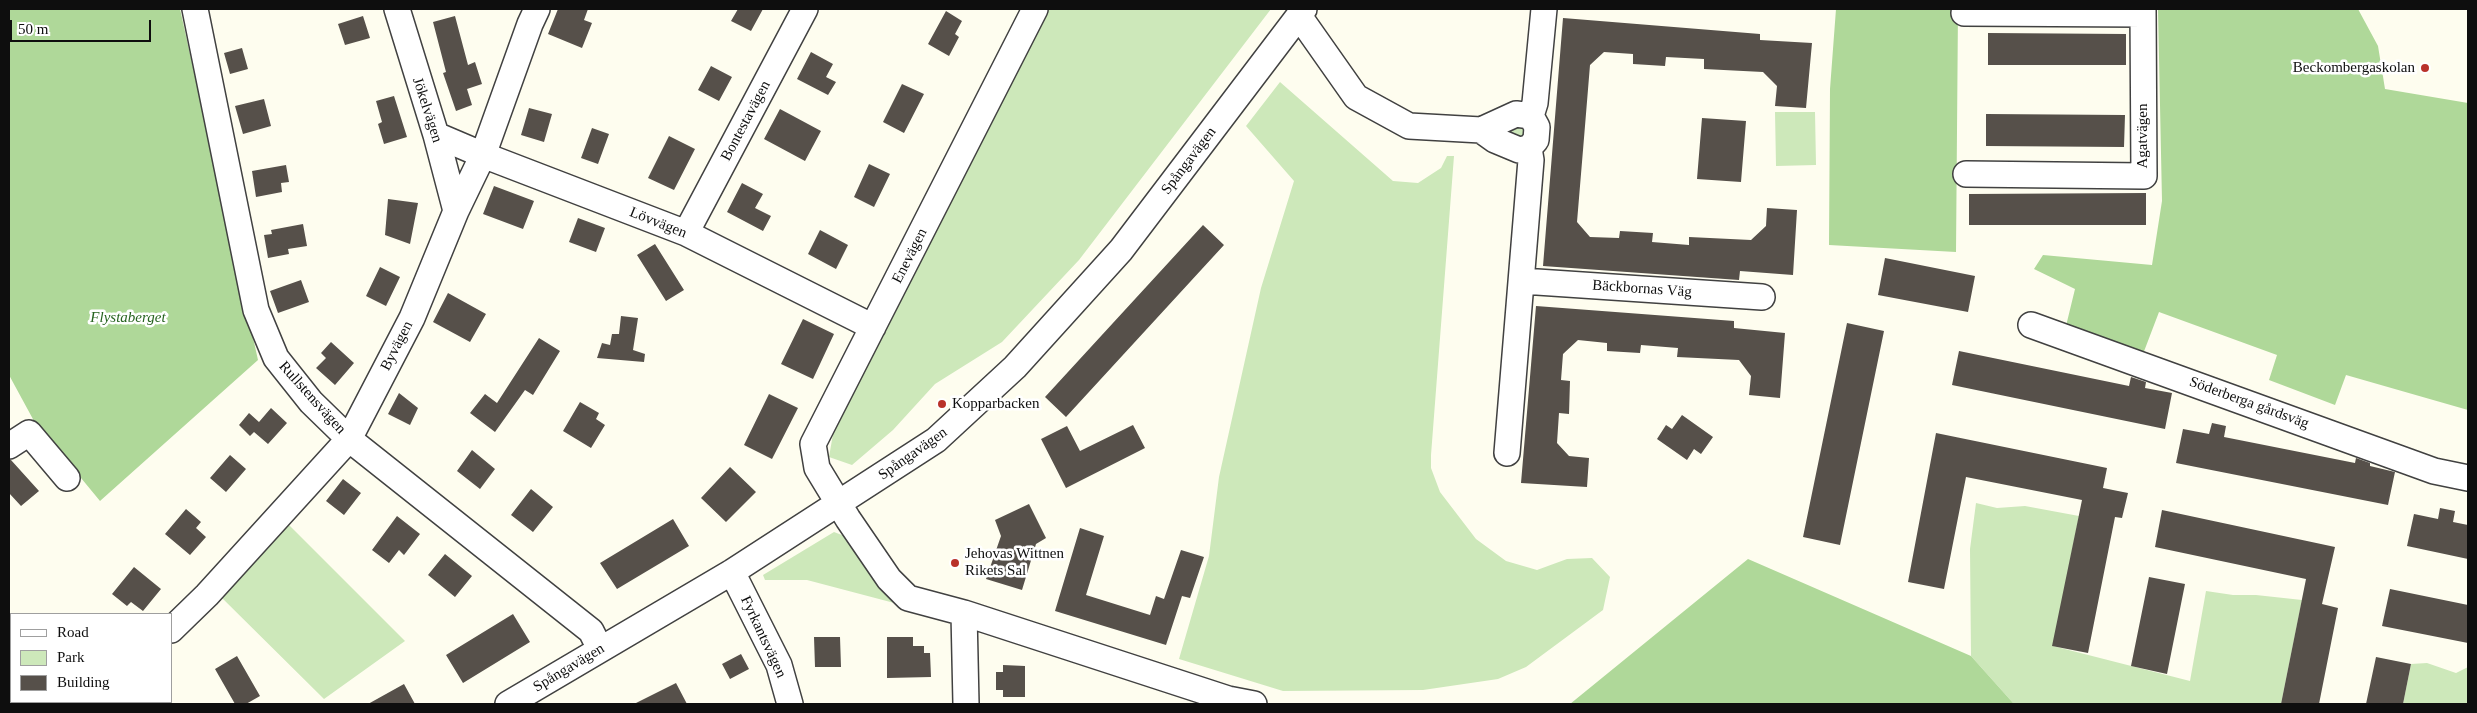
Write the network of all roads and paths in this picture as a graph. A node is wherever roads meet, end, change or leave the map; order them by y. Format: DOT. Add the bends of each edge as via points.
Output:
graph roads {
  1 [pos="195,9"];
  2 [pos="397,9"];
  3 [pos="537,9"];
  4 [pos="805,9"];
  5 [pos="1035,9"];
  6 [pos="1544,9"];
  7 [pos="1301,12"];
  8 [pos="2143,12"];
  9 [pos="1964,13"];
  10 [pos="1531,116"];
  11 [pos="1481,130"];
  12 [pos="436,135"];
  13 [pos="1529,148"];
  14 [pos="483,155"];
  15 [pos="1966,174"];
  16 [pos="456,211"];
  17 [pos="686,233"];
  18 [pos="1522,280"];
  19 [pos="1762,297"];
  20 [pos="2031,325"];
  21 [pos="874,327"];
  22 [pos="349,439"];
  23 [pos="9,446"];
  24 [pos="1507,453"];
  25 [pos="67,478"];
  26 [pos="2468,478"];
  27 [pos="838,504"];
  28 [pos="732,572"];
  29 [pos="964,612"];
  30 [pos="172,629"];
  31 [pos="600,648"];
  32 [pos="1228,702"];
  33 [pos="508,704"];
  34 [pos="790,704"];
  35 [pos="966,704"];
  36 [pos="1254,704"];
  1 -- 22 [label="street, Rullstensvägen" via="256,310 276,358 312,402"];
  2 -- 12 [label="street, Jökelvägen"];
  3 -- 14 [label="street, Byvägen"];
  4 -- 17 [label="street, Bontestavägen"];
  5 -- 21 [label="street, Enevägen"];
  6 -- 10 [label="street"];
  7 -- 11 [label="street" via="1356,98 1409,126"];
  7 -- 27 [label="street, Spångavägen" via="1121,250 1015,368 936,440"];
  8 -- 9 [label="street"];
  8 -- 15 [label="street, Agatvägen" via="2144,176"];
  10 -- 11 [label="street" via="1516,114"];
  10 -- 13 [label="street" via="1537,134"];
  11 -- 13 [label="street" via="1519,150"];
  12 -- 14 [label="street, Lövvägen"];
  12 -- 16 [label="street, Jökelvägen"];
  13 -- 18 [label="street" via="1531,160"];
  14 -- 16 [label="street, Byvägen"];
  14 -- 17 [label="street, Lövvägen"];
  16 -- 22 [label="street, Byvägen" via="412,318"];
  17 -- 21 [label="street, Lövvägen"];
  18 -- 19 [label="street, Bäckbornas Väg"];
  18 -- 24 [label="street"];
  20 -- 26 [label="street, Söderberga gårdsväg" via="2434,471"];
  21 -- 27 [label="street, Enevägen" via="814,444 817,468"];
  22 -- 30 [label="street, Byvägen"];
  22 -- 31 [label="street, Rullstensvägen" via="591,631"];
  23 -- 25 [label="street" via="29,433"];
  27 -- 28 [label="street, Spångavägen"];
  27 -- 29 [label="street" via="889,579 908,598"];
  28 -- 31 [label="street, Spångavägen"];
  28 -- 34 [label="street, Fyrkantsvägen" via="779,665"];
  29 -- 32 [label="street"];
  29 -- 35 [label="street"];
  31 -- 33 [label="street, Spångavägen"];
  32 -- 36 [label="street"];
}
